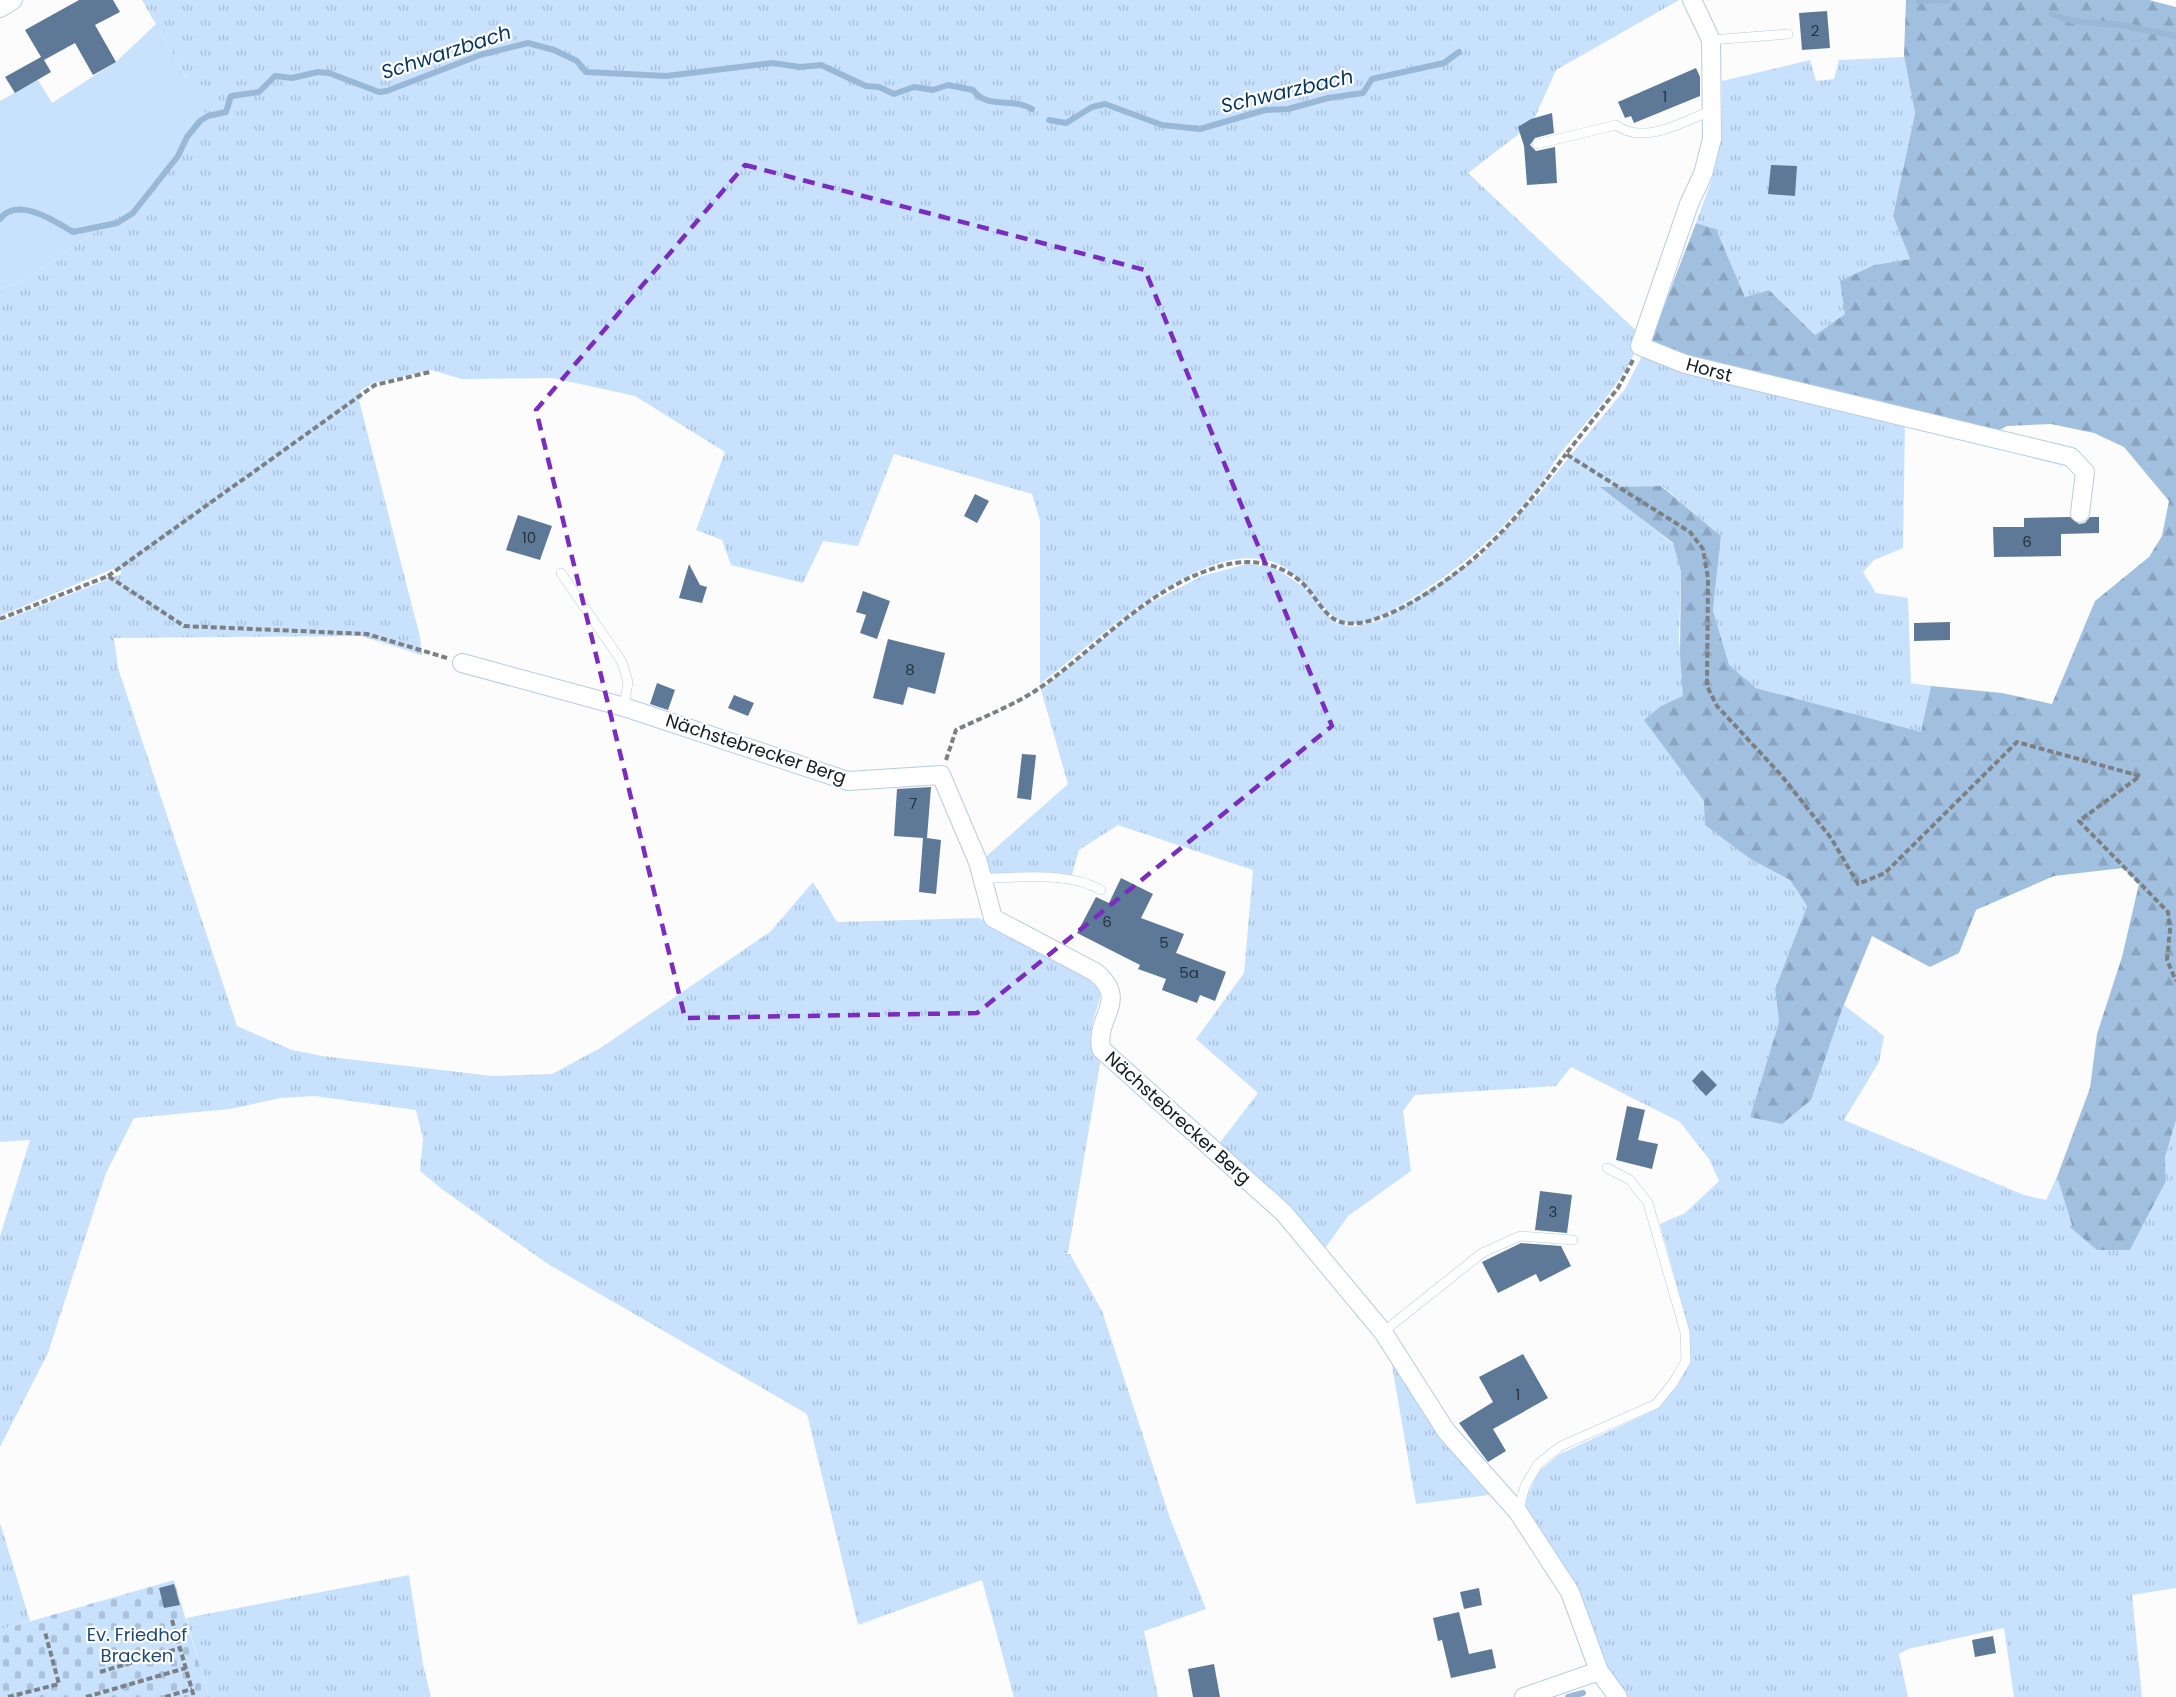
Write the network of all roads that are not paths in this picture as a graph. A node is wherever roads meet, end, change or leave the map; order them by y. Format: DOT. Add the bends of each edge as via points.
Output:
graph roads {
  1 [pos="13,0"];
  2 [pos="1692,0"];
  3 [pos="0,8"];
  4 [pos="1788,34"];
  5 [pos="1711,40"];
  6 [pos="1713,110"];
  7 [pos="1537,144"];
  8 [pos="2080,513"];
  9 [pos="561,573"];
  10 [pos="462,663"];
  11 [pos="624,707"];
  12 [pos="982,878"];
  13 [pos="1101,890"];
  14 [pos="1607,1168"];
  15 [pos="1573,1240"];
  16 [pos="1383,1332"];
  17 [pos="1518,1512"];
  18 [pos="1599,1671"];
  19 [pos="1524,1697"];
  20 [pos="1618,1697"];
  1 -- 3 [label="street"];
  2 -- 5 [label="street"];
  4 -- 5 [label="lane"];
  5 -- 6 [label="street"];
  6 -- 7 [label="lane" via="1645,135 1631,134 1616,124"];
  6 -- 8 [label="street, Horst" via="1708,157 1640,346 1685,364 2072,457 2085,472"];
  9 -- 11 [label="lane" via="622,662 628,682"];
  10 -- 11 [label="street, Nächstebrecker Berg"];
  11 -- 12 [label="street, Nächstebrecker Berg" via="848,781 940,775"];
  12 -- 13 [label="lane" via="1066,878 1088,882"];
  12 -- 16 [label="street, Nächstebrecker Berg" via="993,918 1106,981 1112,991 1111,1006 1099,1035 1101,1049 1284,1213"];
  14 -- 17 [label="lane" via="1630,1180 1648,1203 1685,1332 1686,1361 1656,1404 1561,1446 1538,1464 1525,1486"];
  15 -- 16 [label="lane" via="1520,1236 1482,1253"];
  16 -- 17 [label="street, Nächstebrecker Berg" via="1446,1431"];
  17 -- 18 [label="street, Nächstebrecker Berg" via="1570,1592"];
  18 -- 19 [label="street"];
  18 -- 20 [label="street, Nächstebrecker Berg"];
}
